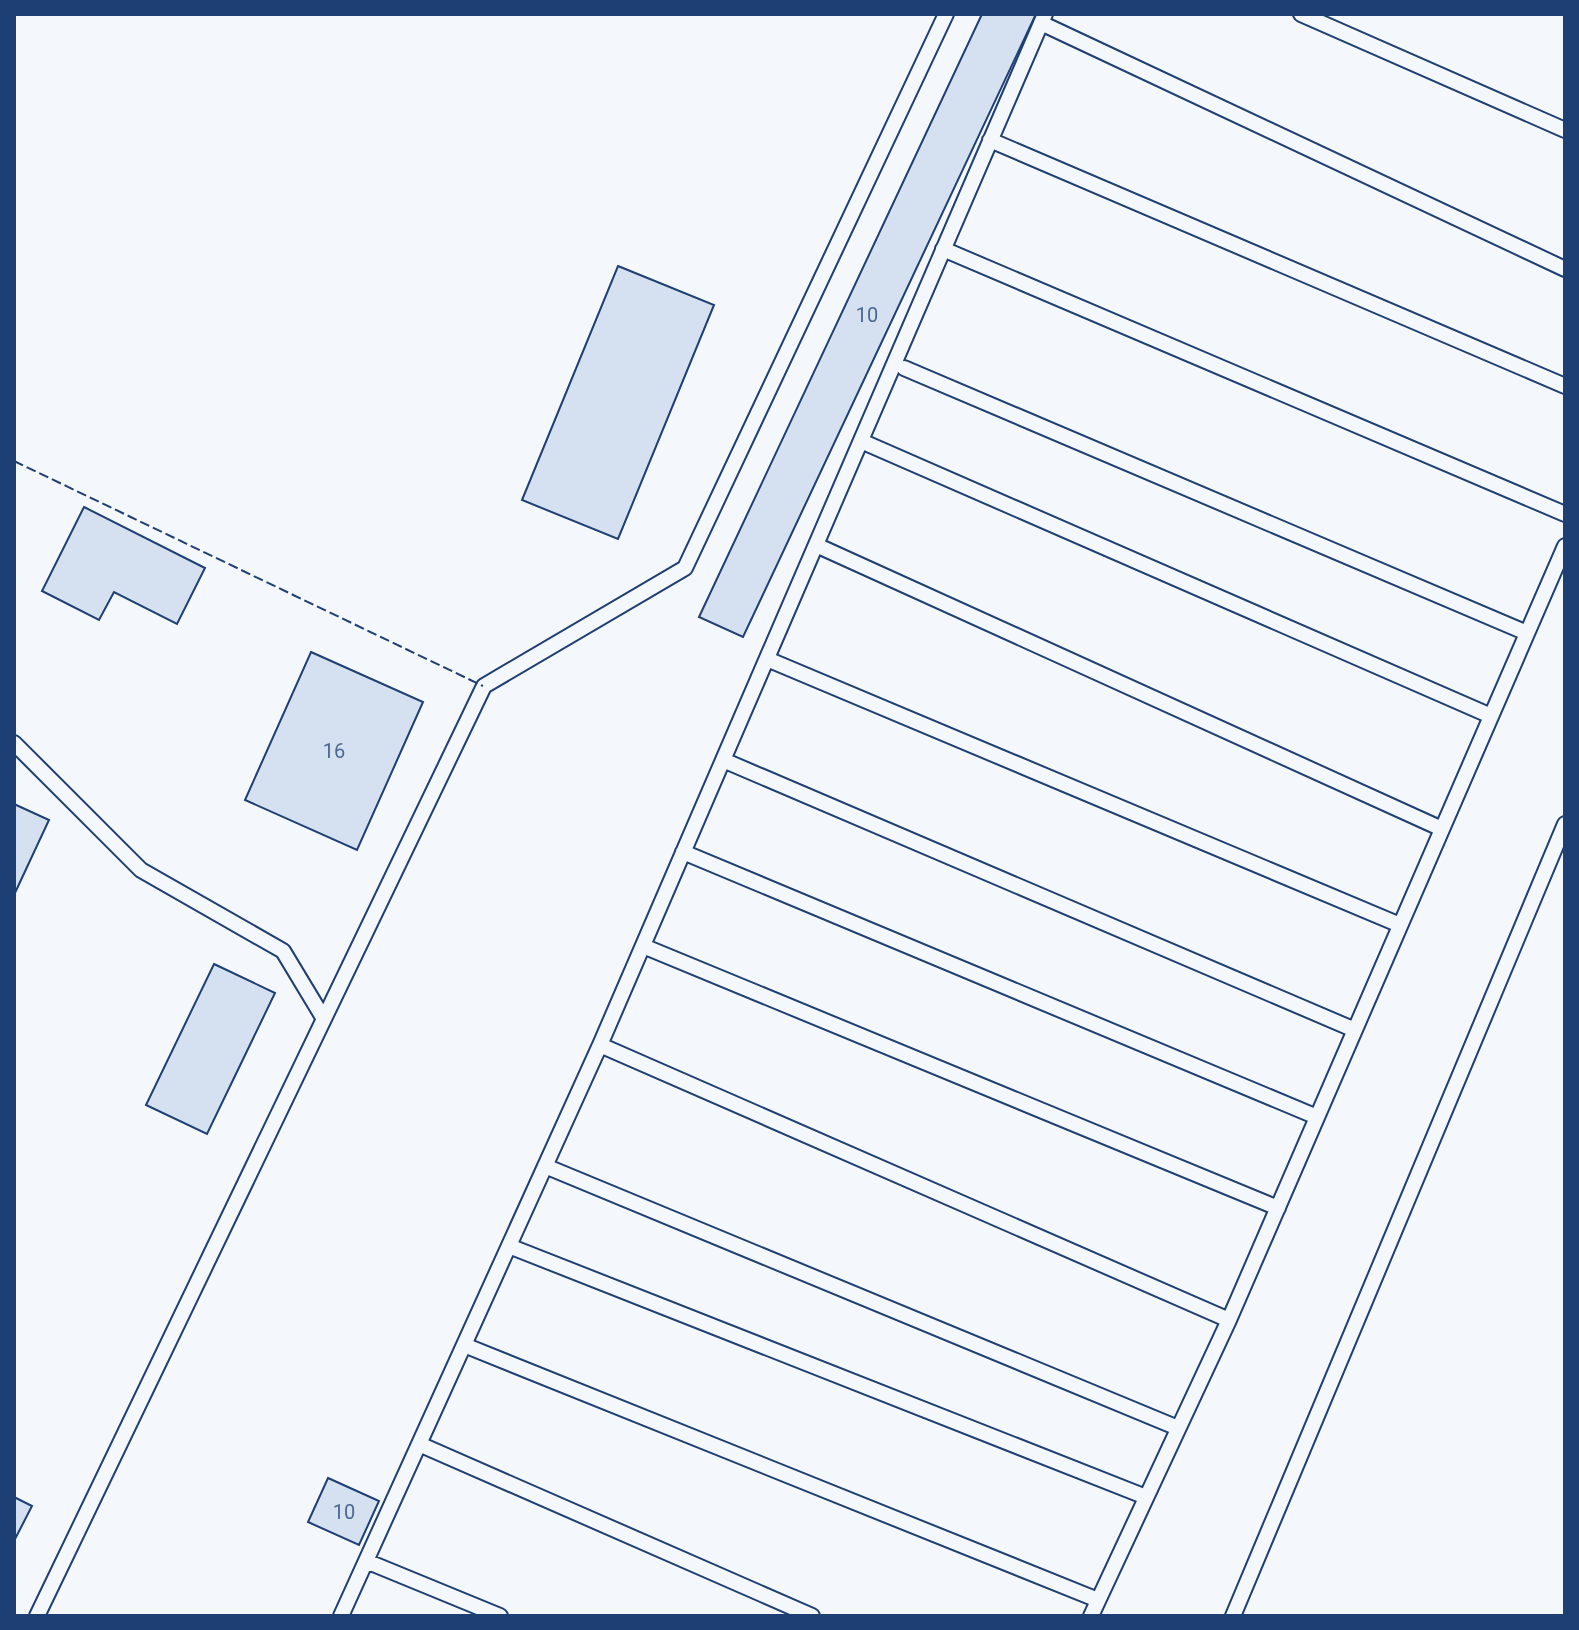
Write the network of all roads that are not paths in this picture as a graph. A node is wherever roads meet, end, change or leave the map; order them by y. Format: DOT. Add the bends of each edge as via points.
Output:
graph roads {
  1 [pos="946,14"];
  2 [pos="1301,14"];
  3 [pos="1043,18"];
  4 [pos="1565,130"];
  5 [pos="990,140"];
  6 [pos="943,249"];
  7 [pos="1565,269"];
  8 [pos="904,368"];
  9 [pos="1565,386"];
  10 [pos="861,441"];
  11 [pos="1565,514"];
  12 [pos="816,545"];
  13 [pos="1565,546"];
  14 [pos="1527,633"];
  15 [pos="767,659"];
  16 [pos="1491,716"];
  17 [pos="14,743"];
  18 [pos="723,760"];
  19 [pos="1565,824"];
  20 [pos="1442,829"];
  21 [pos="683,852"];
  22 [pos="1400,925"];
  23 [pos="643,946"];
  24 [pos="324,1019"];
  25 [pos="1355,1030"];
  26 [pos="600,1045"];
  27 [pos="1317,1117"];
  28 [pos="545,1166"];
  29 [pos="1278,1208"];
  30 [pos="509,1246"];
  31 [pos="1229,1320"];
  32 [pos="464,1345"];
  33 [pos="1178,1428"];
  34 [pos="419,1444"];
  35 [pos="1146,1497"];
  36 [pos="366,1561"];
  37 [pos="1098,1600"];
  38 [pos="37,1616"];
  39 [pos="341,1616"];
  40 [pos="500,1616"];
  41 [pos="812,1616"];
  42 [pos="1091,1616"];
  43 [pos="1233,1616"];
  1 -- 24 [label="lane" via="685,568 484,686"];
  2 -- 4 [label="lane"];
  3 -- 5 [label="lane"];
  3 -- 7 [label="lane"];
  5 -- 6 [label="lane"];
  5 -- 9 [label="lane"];
  6 -- 10 [label="lane"];
  6 -- 11 [label="lane"];
  8 -- 14 [label="lane"];
  10 -- 12 [label="lane"];
  10 -- 16 [label="lane"];
  12 -- 15 [label="lane"];
  12 -- 20 [label="lane"];
  13 -- 14 [label="lane"];
  14 -- 16 [label="lane"];
  15 -- 18 [label="lane"];
  15 -- 22 [label="lane"];
  16 -- 20 [label="lane"];
  17 -- 24 [label="lane" via="141,870 283,951"];
  18 -- 21 [label="lane"];
  18 -- 25 [label="lane"];
  19 -- 43 [label="lane"];
  20 -- 22 [label="lane"];
  21 -- 23 [label="lane"];
  21 -- 27 [label="lane"];
  22 -- 25 [label="lane"];
  23 -- 26 [label="lane"];
  23 -- 29 [label="lane"];
  24 -- 38 [label="lane"];
  25 -- 27 [label="lane"];
  26 -- 28 [label="lane"];
  26 -- 31 [label="lane"];
  27 -- 29 [label="lane"];
  28 -- 30 [label="lane"];
  28 -- 33 [label="lane"];
  29 -- 31 [label="lane"];
  30 -- 32 [label="lane"];
  30 -- 35 [label="lane"];
  31 -- 33 [label="lane"];
  32 -- 34 [label="lane"];
  32 -- 37 [label="lane"];
  33 -- 35 [label="lane"];
  34 -- 36 [label="lane"];
  34 -- 41 [label="lane"];
  35 -- 37 [label="lane"];
  36 -- 39 [label="lane"];
  36 -- 40 [label="lane"];
  37 -- 42 [label="lane"];
}
